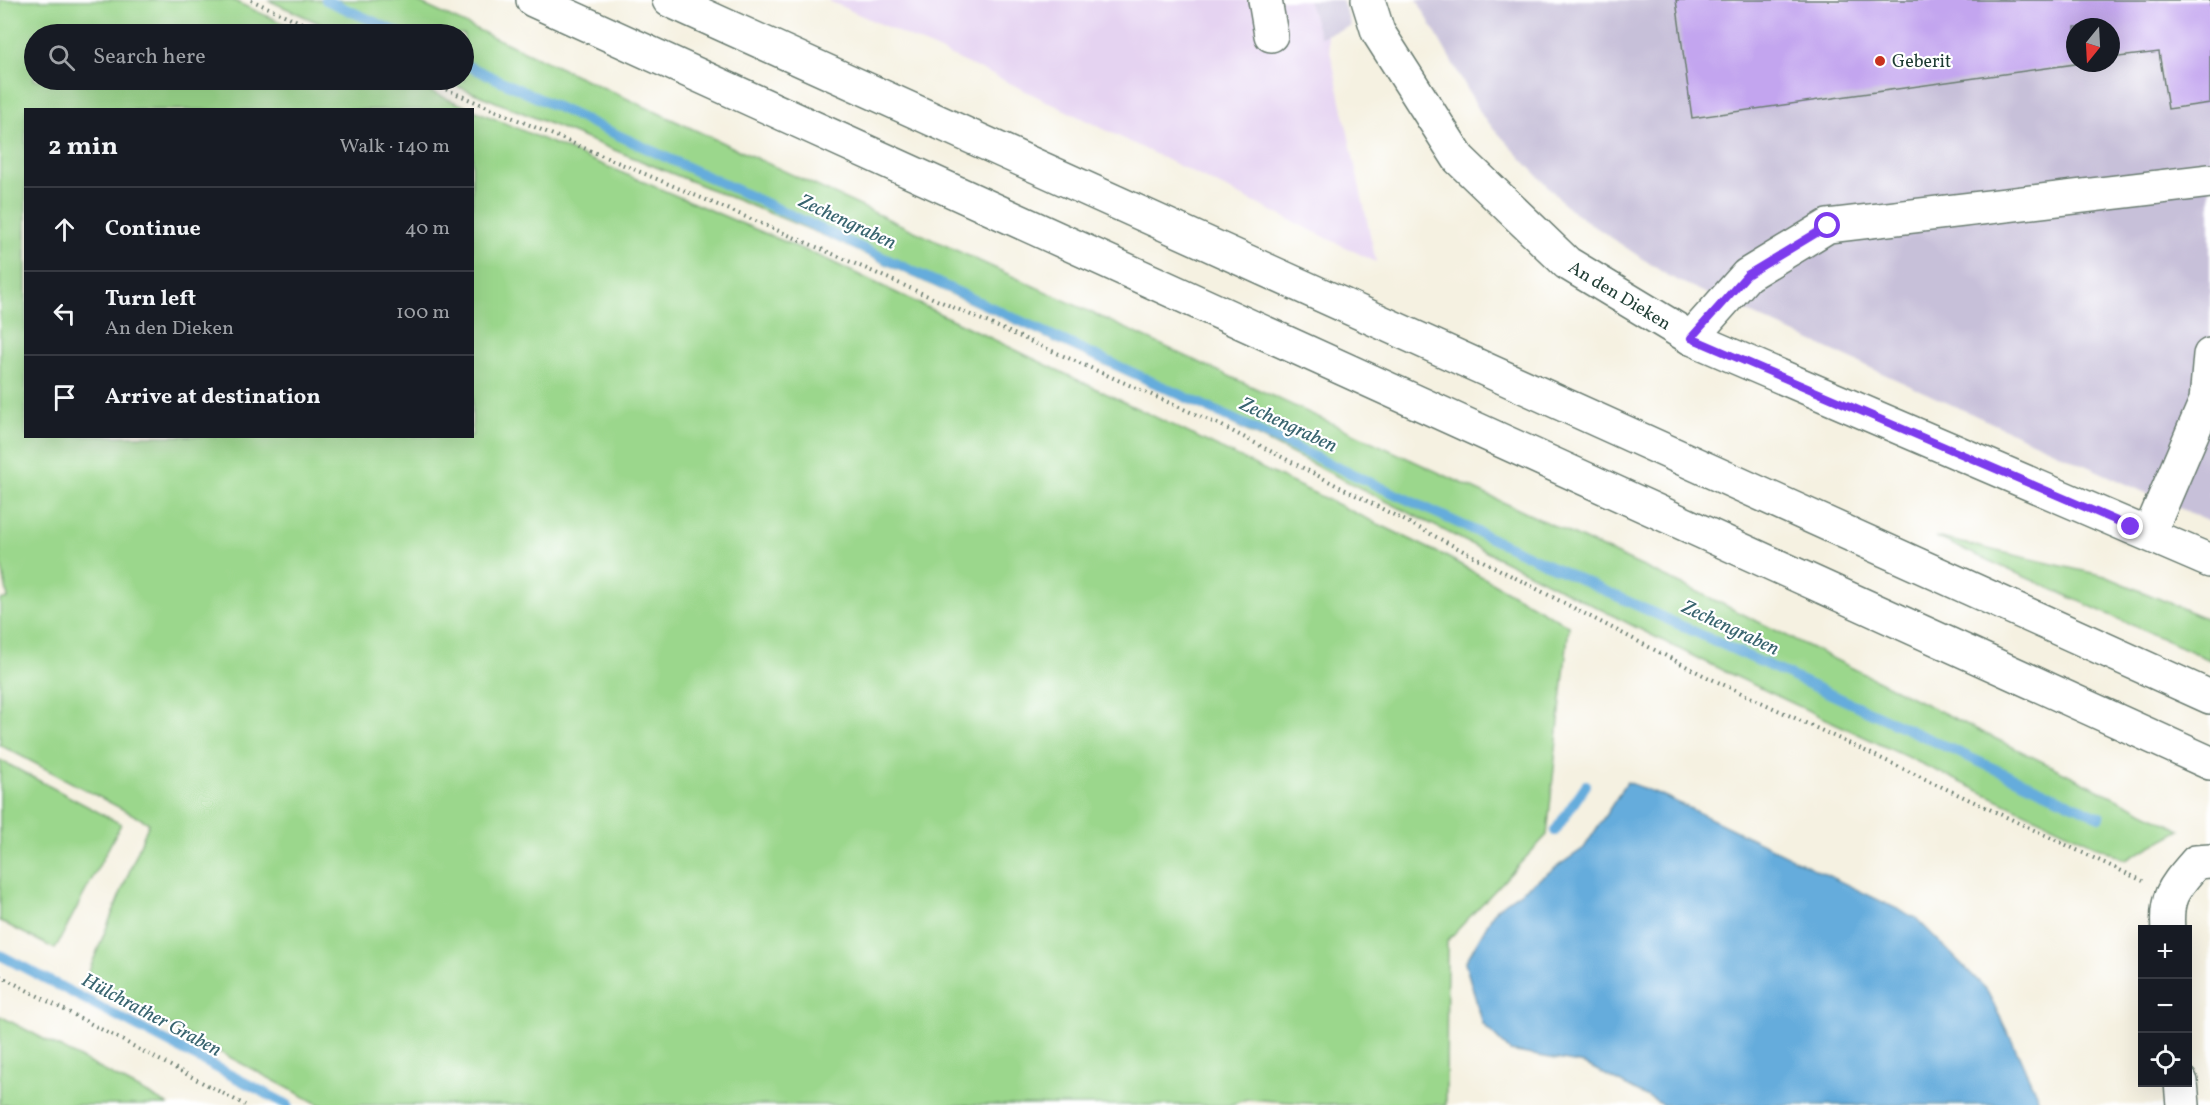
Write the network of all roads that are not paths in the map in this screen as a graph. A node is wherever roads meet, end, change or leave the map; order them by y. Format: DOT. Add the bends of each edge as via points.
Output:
graph roads {
  1 [pos="533,0"];
  2 [pos="669,0"];
  3 [pos="1265,0"];
  4 [pos="1368,0"];
  5 [pos="1271,35"];
  6 [pos="2210,181"];
  7 [pos="1691,338"];
  8 [pos="2210,355"];
  9 [pos="2149,534"];
  10 [pos="2210,561"];
  11 [pos="2210,697"];
  12 [pos="2210,763"];
  13 [pos="2210,861"];
  14 [pos="2168,925"];
  15 [pos="2181,1087"];
  16 [pos="2183,1105"];
  1 -- 12 [label="main road"];
  2 -- 11 [label="main road"];
  3 -- 5 [label="main road"];
  4 -- 7 [label="main road, An den Dieken" via="1378,32 1459,159 1567,263"];
  6 -- 7 [label="main road" via="1828,226 1747,275"];
  7 -- 9 [label="main road, An den Dieken"];
  8 -- 9 [label="main road" via="2206,401"];
  9 -- 10 [label="main road, An den Dieken"];
  13 -- 14 [label="main road" via="2196,862 2172,890"];
  15 -- 16 [label="main road"];
}
